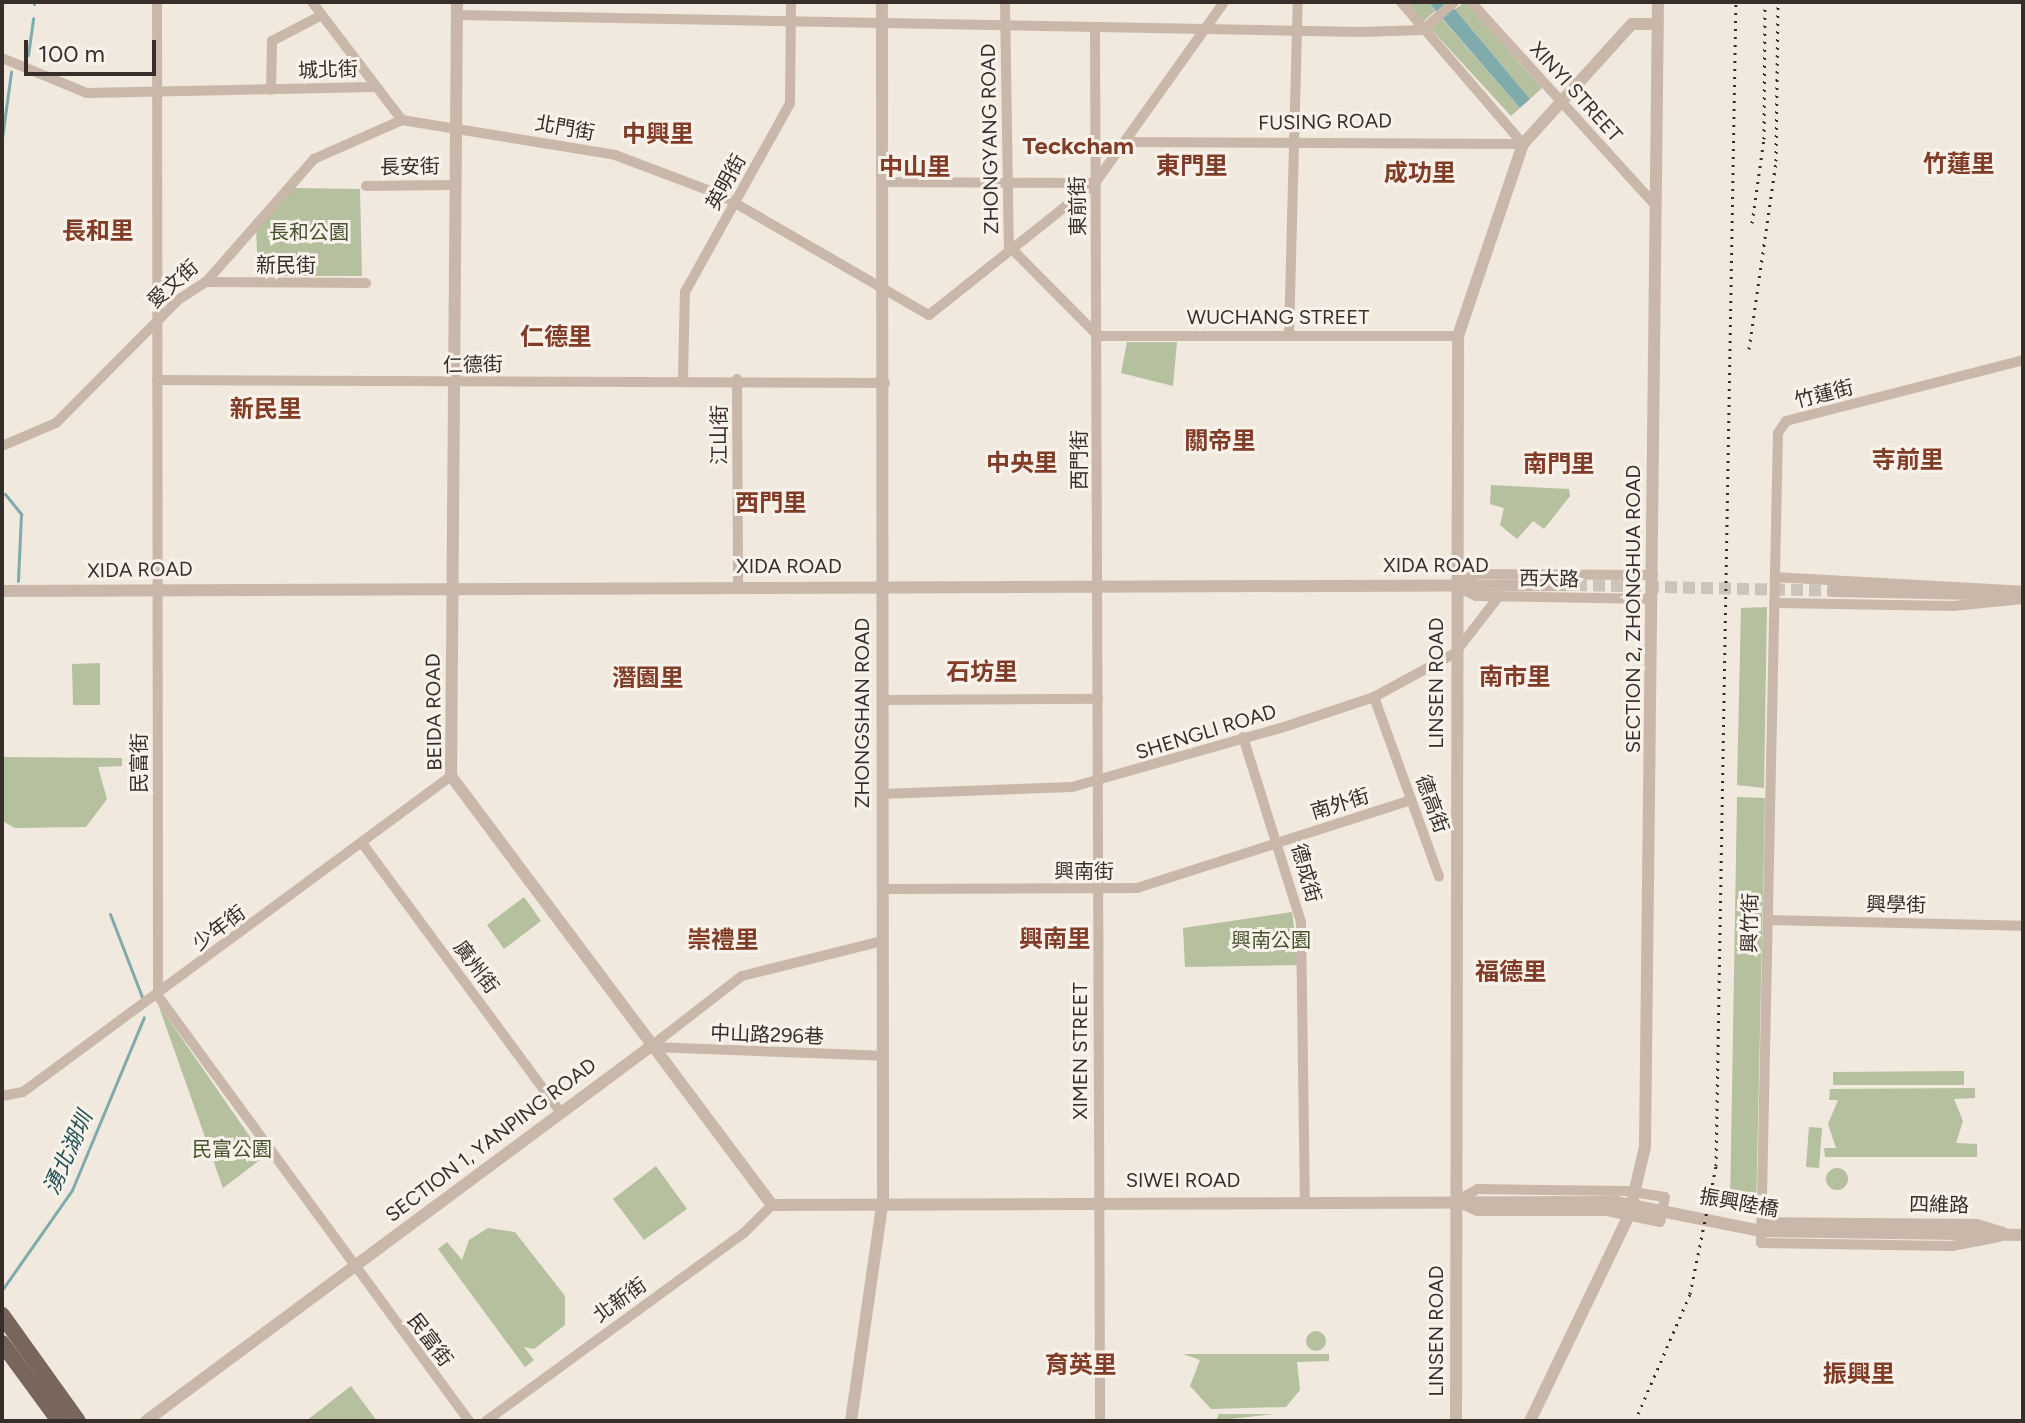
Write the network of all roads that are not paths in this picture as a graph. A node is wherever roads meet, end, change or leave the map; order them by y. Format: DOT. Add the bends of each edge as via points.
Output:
graph roads {
  1 [pos="157,2"];
  2 [pos="312,2"];
  3 [pos="574,2"];
  4 [pos="791,2"];
  5 [pos="882,2"];
  6 [pos="1005,2"];
  7 [pos="1224,2"];
  8 [pos="1298,2"];
  9 [pos="1401,2"];
  10 [pos="1454,2"];
  11 [pos="1471,2"];
  12 [pos="1658,2"];
  13 [pos="457,8"];
  14 [pos="322,15"];
  15 [pos="574,17"];
  16 [pos="791,20"];
  17 [pos="882,22"];
  18 [pos="1006,24"];
  19 [pos="1658,24"];
  20 [pos="1095,28"];
  21 [pos="1204,30"];
  22 [pos="1296,30"];
  23 [pos="1423,30"];
  24 [pos="2,58"];
  25 [pos="374,87"];
  26 [pos="271,90"];
  27 [pos="157,93"];
  28 [pos="1561,102"];
  29 [pos="402,120"];
  30 [pos="455,127"];
  31 [pos="1295,141"];
  32 [pos="1127,142"];
  33 [pos="1523,144"];
  34 [pos="881,182"];
  35 [pos="1006,183"];
  36 [pos="1095,183"];
  37 [pos="454,185"];
  38 [pos="366,186"];
  39 [pos="736,203"];
  40 [pos="1656,206"];
  41 [pos="1009,246"];
  42 [pos="206,282"];
  43 [pos="366,283"];
  44 [pos="883,287"];
  45 [pos="157,321"];
  46 [pos="1098,336"];
  47 [pos="1289,336"];
  48 [pos="1458,336"];
  49 [pos="2023,360"];
  50 [pos="683,377"];
  51 [pos="737,379"];
  52 [pos="157,380"];
  53 [pos="453,383"];
  54 [pos="885,383"];
  55 [pos="2,446"];
  56 [pos="1653,575"];
  57 [pos="1775,577"];
  58 [pos="1575,585"];
  59 [pos="452,586"];
  60 [pos="738,586"];
  61 [pos="1097,586"];
  62 [pos="1456,586"];
  63 [pos="882,587"];
  64 [pos="158,590"];
  65 [pos="2,591"];
  66 [pos="1833,591"];
  67 [pos="2023,595"];
  68 [pos="1499,596"];
  69 [pos="1652,599"];
  70 [pos="1774,603"];
  71 [pos="1455,653"];
  72 [pos="1374,697"];
  73 [pos="1098,699"];
  74 [pos="882,700"];
  75 [pos="1243,737"];
  76 [pos="451,776"];
  77 [pos="1097,782"];
  78 [pos="882,794"];
  79 [pos="1411,800"];
  80 [pos="1279,842"];
  81 [pos="362,843"];
  82 [pos="1439,877"];
  83 [pos="882,889"];
  84 [pos="1098,889"];
  85 [pos="1768,920"];
  86 [pos="2023,926"];
  87 [pos="882,941"];
  88 [pos="158,996"];
  89 [pos="650,1047"];
  90 [pos="883,1056"];
  91 [pos="2,1096"];
  92 [pos="561,1113"];
  93 [pos="1635,1192"];
  94 [pos="883,1200"];
  95 [pos="1097,1200"];
  96 [pos="1305,1201"];
  97 [pos="1456,1201"];
  98 [pos="1484,1201"];
  99 [pos="772,1205"];
  100 [pos="1629,1215"];
  101 [pos="1762,1222"];
  102 [pos="2009,1234"];
  103 [pos="2023,1235"];
  104 [pos="1761,1243"];
  105 [pos="353,1267"];
  106 [pos="2,1315"];
  107 [pos="2,1343"];
  108 [pos="59,1421"];
  109 [pos="78,1421"];
  110 [pos="146,1421"];
  111 [pos="469,1421"];
  112 [pos="486,1421"];
  113 [pos="851,1421"];
  114 [pos="1100,1421"];
  115 [pos="1456,1421"];
  116 [pos="1530,1421"];
  1 -- 27 [label="street, 民富街"];
  2 -- 14 [label="street"];
  3 -- 15 [label="street"];
  4 -- 16 [label="street, 英明街"];
  5 -- 17 [label="street, ZHONGSHAN ROAD"];
  6 -- 18 [label="street, ZHONGYANG ROAD"];
  7 -- 21 [label="street"];
  8 -- 22 [label="street"];
  9 -- 23 [label="street"];
  10 -- 23 [label="street"];
  11 -- 28 [label="street, XINYI STREET"];
  12 -- 19 [label="street, SECTION 2, ZHONGHUA ROAD"];
  13 -- 15 [label="street"];
  13 -- 30 [label="street, BEIDA ROAD"];
  14 -- 25 [label="street"];
  14 -- 26 [label="street" via="272,41"];
  15 -- 16 [label="street"];
  16 -- 17 [label="street"];
  16 -- 39 [label="street, 英明街" via="790,103"];
  17 -- 18 [label="street"];
  17 -- 34 [label="street, ZHONGSHAN ROAD"];
  18 -- 20 [label="street"];
  18 -- 35 [label="street, ZHONGYANG ROAD"];
  19 -- 28 [label="street, LINSEN ROAD" via="1632,24"];
  19 -- 40 [label="street, SECTION 2, ZHONGHUA ROAD"];
  20 -- 21 [label="street"];
  20 -- 36 [label="street, 東前街"];
  21 -- 22 [label="street"];
  21 -- 32 [label="street"];
  22 -- 23 [label="street"];
  22 -- 31 [label="street"];
  23 -- 33 [label="street"];
  24 -- 27 [label="street, 城北街" via="87,93"];
  25 -- 26 [label="street, 城北街"];
  25 -- 29 [label="street"];
  26 -- 27 [label="street, 城北街"];
  27 -- 45 [label="street, 民富街"];
  28 -- 33 [label="street, LINSEN ROAD"];
  28 -- 40 [label="street, XINYI STREET"];
  29 -- 30 [label="street, 北門街"];
  29 -- 42 [label="street, 愛文街" via="314,159"];
  30 -- 37 [label="street, BEIDA ROAD"];
  30 -- 39 [label="street, 北門街" via="615,155"];
  31 -- 32 [label="street, FUSING ROAD"];
  31 -- 33 [label="street, FUSING ROAD"];
  31 -- 47 [label="street"];
  32 -- 36 [label="street"];
  33 -- 48 [label="street, LINSEN ROAD"];
  34 -- 35 [label="street"];
  34 -- 44 [label="street, ZHONGSHAN ROAD"];
  35 -- 36 [label="street"];
  35 -- 41 [label="street, ZHONGYANG ROAD"];
  36 -- 41 [label="street"];
  36 -- 46 [label="street, 東前街"];
  37 -- 38 [label="street, 長安街"];
  37 -- 53 [label="street, BEIDA ROAD"];
  39 -- 44 [label="street, 北門街"];
  39 -- 50 [label="street, 英明街" via="685,292"];
  40 -- 56 [label="street, SECTION 2, ZHONGHUA ROAD"];
  41 -- 44 [label="street, 北門街" via="929,315"];
  41 -- 46 [label="street, ZHONGYANG ROAD"];
  42 -- 43 [label="street, 新民街"];
  42 -- 45 [label="street, 愛文街"];
  44 -- 54 [label="street, ZHONGSHAN ROAD"];
  45 -- 52 [label="street, 民富街"];
  45 -- 55 [label="street, 愛文街" via="56,423"];
  46 -- 47 [label="street, WUCHANG STREET"];
  46 -- 61 [label="street, 西門街"];
  47 -- 48 [label="street, WUCHANG STREET"];
  48 -- 62 [label="street, LINSEN ROAD"];
  49 -- 57 [label="street, 竹蓮街" via="1786,421 1778,433"];
  50 -- 51 [label="street, 仁德街"];
  50 -- 53 [label="street, 仁德街"];
  51 -- 54 [label="street, 仁德街"];
  51 -- 60 [label="street, 江山街"];
  52 -- 53 [label="street, 仁德街"];
  52 -- 64 [label="street, 民富街"];
  53 -- 59 [label="street, BEIDA ROAD"];
  54 -- 63 [label="street, ZHONGSHAN ROAD"];
  56 -- 62 [label="street, 西大路" via="1475,574"];
  56 -- 69 [label="street, SECTION 2, ZHONGHUA ROAD"];
  57 -- 67 [label="street"];
  57 -- 70 [label="street, 竹蓮街"];
  58 -- 62 [label="street, XIDA ROAD"];
  59 -- 60 [label="street, XIDA ROAD"];
  59 -- 64 [label="street, XIDA ROAD"];
  59 -- 76 [label="street, BEIDA ROAD"];
  60 -- 63 [label="street, XIDA ROAD"];
  61 -- 62 [label="street, XIDA ROAD"];
  61 -- 63 [label="street, XIDA ROAD"];
  61 -- 73 [label="street, XIMEN STREET"];
  62 -- 68 [label="street, 西大路"];
  62 -- 71 [label="street, LINSEN ROAD"];
  63 -- 74 [label="street, ZHONGSHAN ROAD"];
  64 -- 65 [label="street, XIDA ROAD"];
  64 -- 88 [label="street, 民富街"];
  66 -- 67 [label="street"];
  67 -- 70 [label="street" via="1953,606"];
  68 -- 69 [label="street, 西大路"];
  68 -- 71 [label="street, SHENGLI ROAD"];
  69 -- 93 [label="street, SECTION 2, ZHONGHUA ROAD" via="1645,1147"];
  70 -- 85 [label="street, 興竹街"];
  71 -- 72 [label="street, SHENGLI ROAD"];
  71 -- 97 [label="street, LINSEN ROAD"];
  72 -- 75 [label="street, SHENGLI ROAD"];
  72 -- 79 [label="street, 德高街"];
  73 -- 74 [label="street"];
  73 -- 77 [label="street, XIMEN STREET"];
  74 -- 78 [label="street, ZHONGSHAN ROAD"];
  75 -- 77 [label="street, SHENGLI ROAD"];
  75 -- 80 [label="street, 德成街"];
  76 -- 81 [label="street, 少年街"];
  76 -- 89 [label="street, BEIDA ROAD"];
  77 -- 78 [label="street, SHENGLI ROAD"];
  77 -- 84 [label="street, XIMEN STREET"];
  78 -- 83 [label="street, ZHONGSHAN ROAD"];
  79 -- 80 [label="street, 南外街"];
  79 -- 82 [label="street, 德高街"];
  80 -- 84 [label="street, 興南街" via="1137,888"];
  80 -- 96 [label="street, 德成街" via="1301,922"];
  81 -- 88 [label="street, 少年街"];
  81 -- 92 [label="street, 廣州街"];
  83 -- 84 [label="street, 興南街"];
  83 -- 87 [label="street, ZHONGSHAN ROAD"];
  84 -- 95 [label="street, XIMEN STREET"];
  85 -- 86 [label="street, 興學街"];
  85 -- 101 [label="street, 興竹街"];
  87 -- 89 [label="street, SECTION 1, YANPING ROAD" via="742,976"];
  87 -- 90 [label="street, ZHONGSHAN ROAD"];
  88 -- 91 [label="street, 少年街" via="23,1092"];
  88 -- 105 [label="street, 民富街"];
  89 -- 90 [label="street, 中山路296巷"];
  89 -- 92 [label="street, SECTION 1, YANPING ROAD"];
  89 -- 99 [label="street, BEIDA ROAD"];
  90 -- 94 [label="street, ZHONGSHAN ROAD"];
  92 -- 105 [label="street, SECTION 1, YANPING ROAD"];
  93 -- 97 [label="street" via="1478,1189"];
  93 -- 100 [label="street, SECTION 2, ZHONGHUA ROAD"];
  93 -- 100 [label="street" via="1665,1197 1660,1222"];
  94 -- 95 [label="street, SIWEI ROAD"];
  94 -- 99 [label="street"];
  94 -- 113 [label="street, ZHONGSHAN ROAD"];
  95 -- 96 [label="street, SIWEI ROAD"];
  95 -- 114 [label="street, XIMEN STREET"];
  96 -- 97 [label="street, SIWEI ROAD"];
  97 -- 98 [label="street, SIWEI ROAD"];
  97 -- 100 [label="street" via="1477,1211"];
  97 -- 115 [label="street, LINSEN ROAD"];
  98 -- 102 [label="street, 振興陸橋" via="1616,1202 1761,1231"];
  99 -- 112 [label="street, 北新街" via="744,1233"];
  100 -- 116 [label="street, SECTION 2, ZHONGHUA ROAD"];
  101 -- 102 [label="street, 四維路" via="1977,1224"];
  101 -- 104 [label="street, 興竹街"];
  102 -- 103 [label="street"];
  102 -- 104 [label="street, 四維路" via="1975,1245"];
  105 -- 110 [label="street, SECTION 1, YANPING ROAD"];
  105 -- 111 [label="street, 民富街"];
  106 -- 109 [label="main road"];
  107 -- 108 [label="main road"];
}
